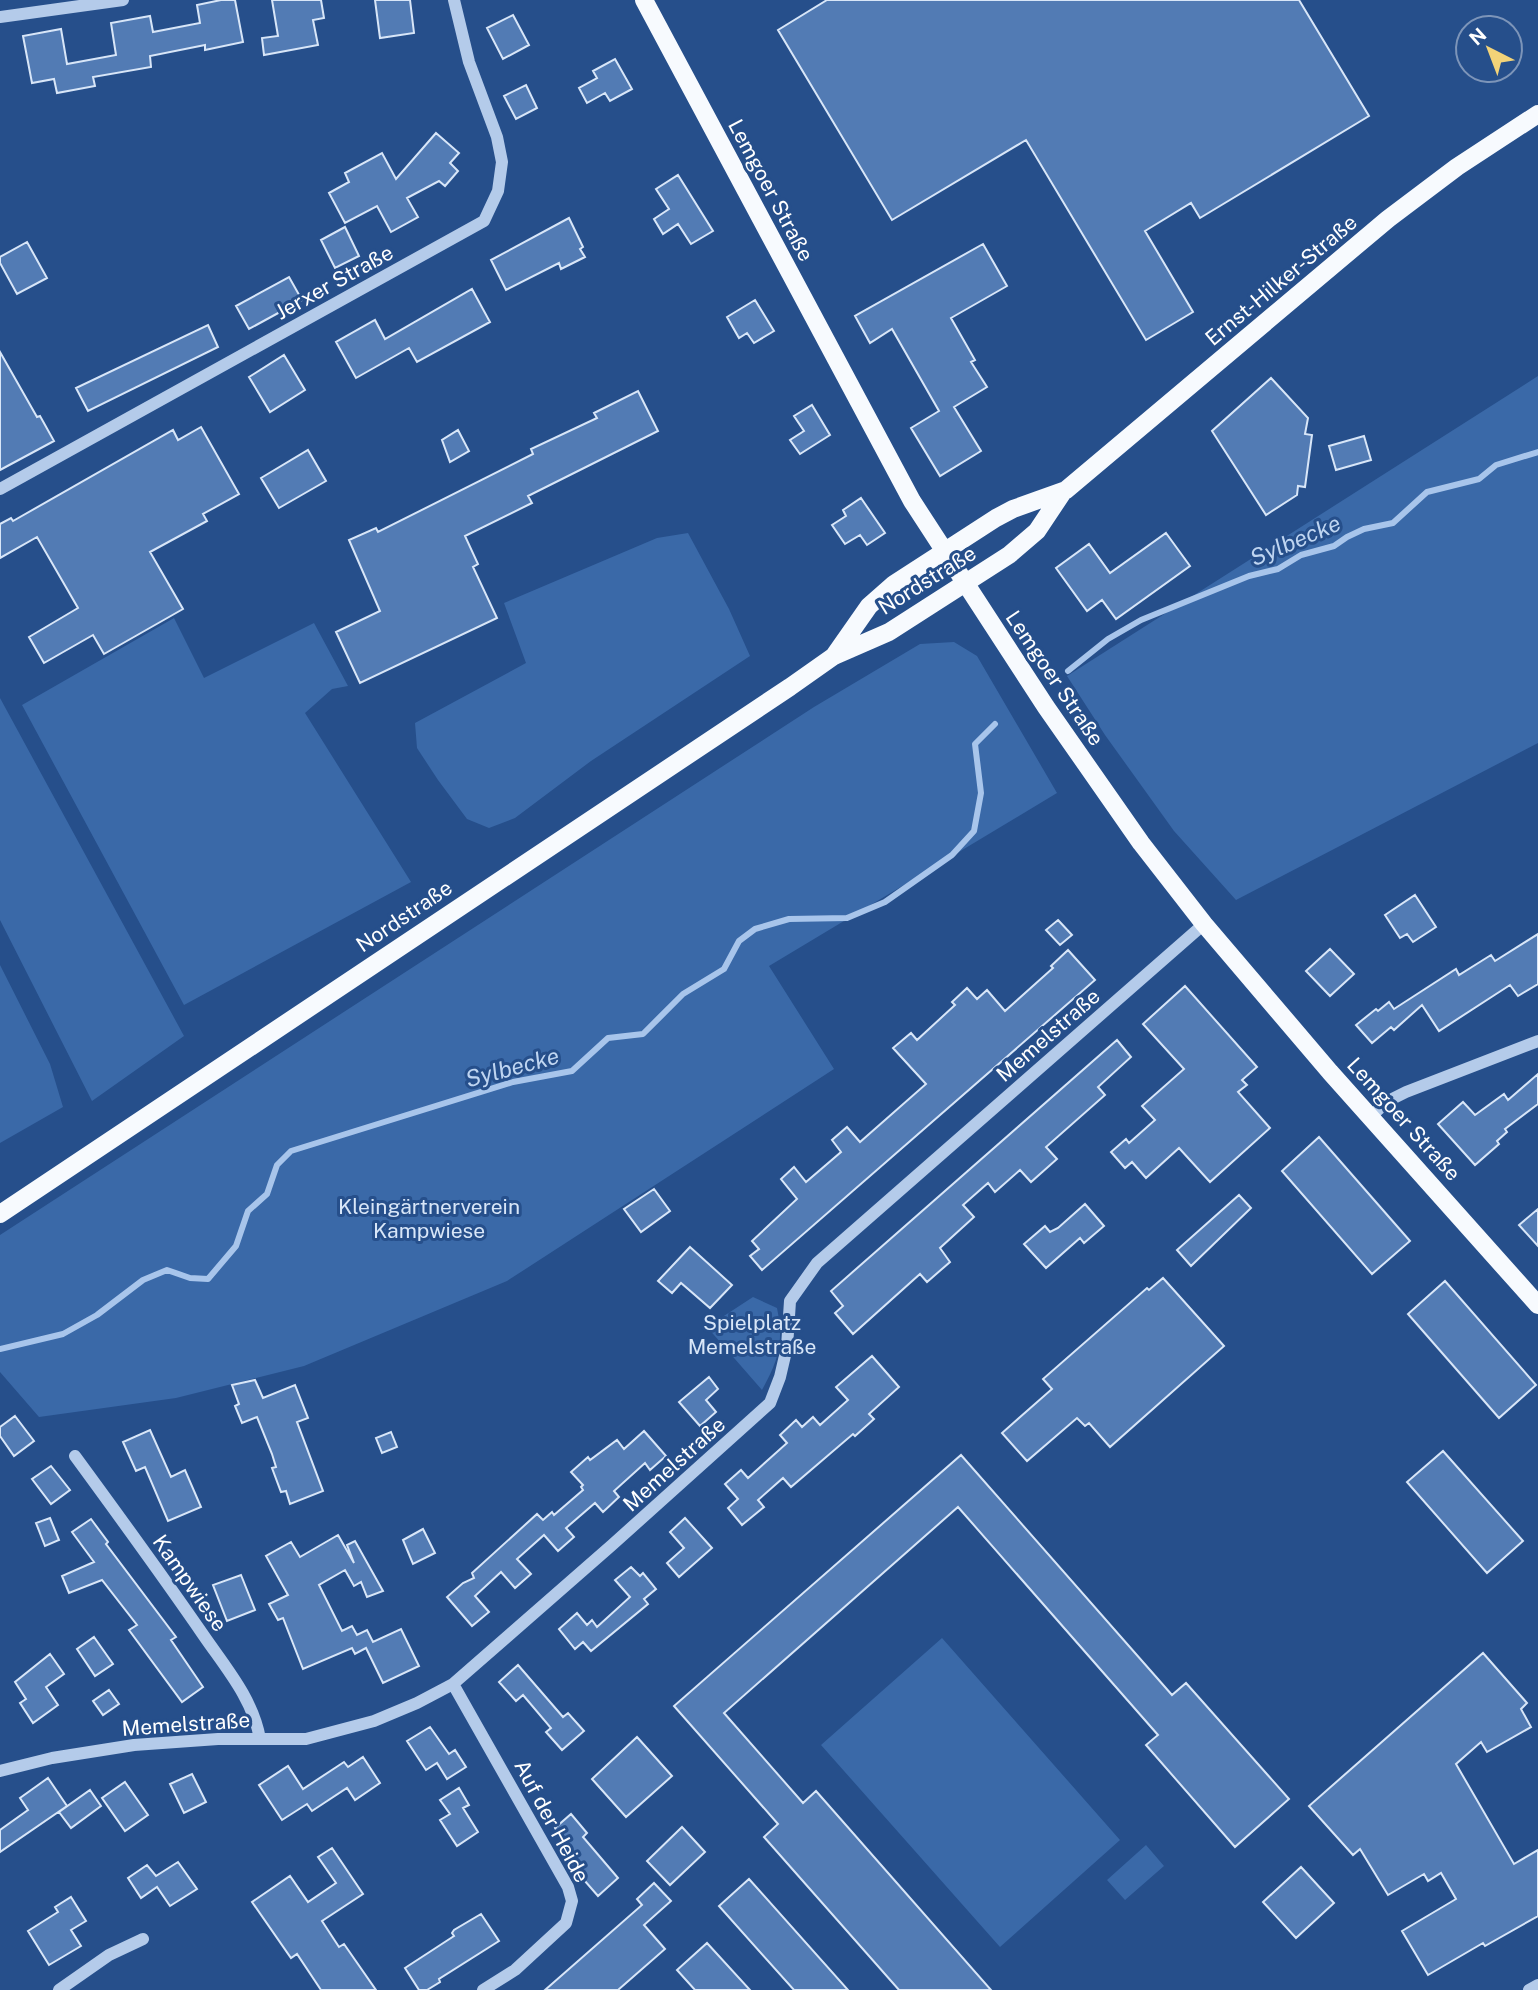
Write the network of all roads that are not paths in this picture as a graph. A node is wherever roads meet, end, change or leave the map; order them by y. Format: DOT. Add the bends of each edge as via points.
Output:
graph roads {
  1 [pos="123,0"];
  2 [pos="454,0"];
  3 [pos="644,0"];
  4 [pos="0,17"];
  5 [pos="1538,114"];
  6 [pos="0,489"];
  7 [pos="1063,492"];
  8 [pos="1037,531"];
  9 [pos="944,551"];
  10 [pos="965,584"];
  11 [pos="834,656"];
  12 [pos="1203,924"];
  13 [pos="1538,1041"];
  14 [pos="1371,1116"];
  15 [pos="0,1214"];
  16 [pos="1538,1305"];
  17 [pos="75,1456"];
  18 [pos="453,1684"];
  19 [pos="260,1739"];
  20 [pos="0,1772"];
  21 [pos="143,1939"];
  22 [pos="1538,1984"];
  23 [pos="60,1990"];
  24 [pos="483,1990"];
  25 [pos="1528,1990"];
  1 -- 4 [label="street"];
  2 -- 6 [label="street, Jerxer Straße" via="502,162 498,191 484,221"];
  3 -- 9 [label="main road, Lemgoer Straße" via="870,426"];
  5 -- 7 [label="main road, Ernst-Hilker-Straße" via="1388,219"];
  7 -- 8 [label="main road, Ernst-Hilker-Straße"];
  7 -- 9 [label="main road, Ernst-Hilker-Straße" via="1013,509"];
  8 -- 10 [label="main road, Nordstraße"];
  9 -- 10 [label="main road, Lemgoer Straße"];
  9 -- 11 [label="main road, Nordstraße" via="869,606"];
  10 -- 11 [label="main road, Nordstraße" via="889,632"];
  10 -- 12 [label="main road, Lemgoer Straße" via="1046,707"];
  11 -- 15 [label="main road, Nordstraße"];
  12 -- 14 [label="main road, Lemgoer Straße"];
  12 -- 18 [label="street, Memelstraße" via="817,1263 790,1301 787,1346 770,1403"];
  13 -- 14 [label="street" via="1406,1092"];
  14 -- 16 [label="main road, Lemgoer Straße"];
  17 -- 19 [label="street, Kampwiese" via="248,1701"];
  18 -- 19 [label="street, Memelstraße" via="347,1730 306,1739"];
  18 -- 24 [label="street, Auf der Heide" via="572,1900 566,1923 515,1970"];
  19 -- 20 [label="street, Memelstraße" via="134,1745"];
  21 -- 23 [label="street" via="109,1955"];
  22 -- 25 [label="street"];
}
